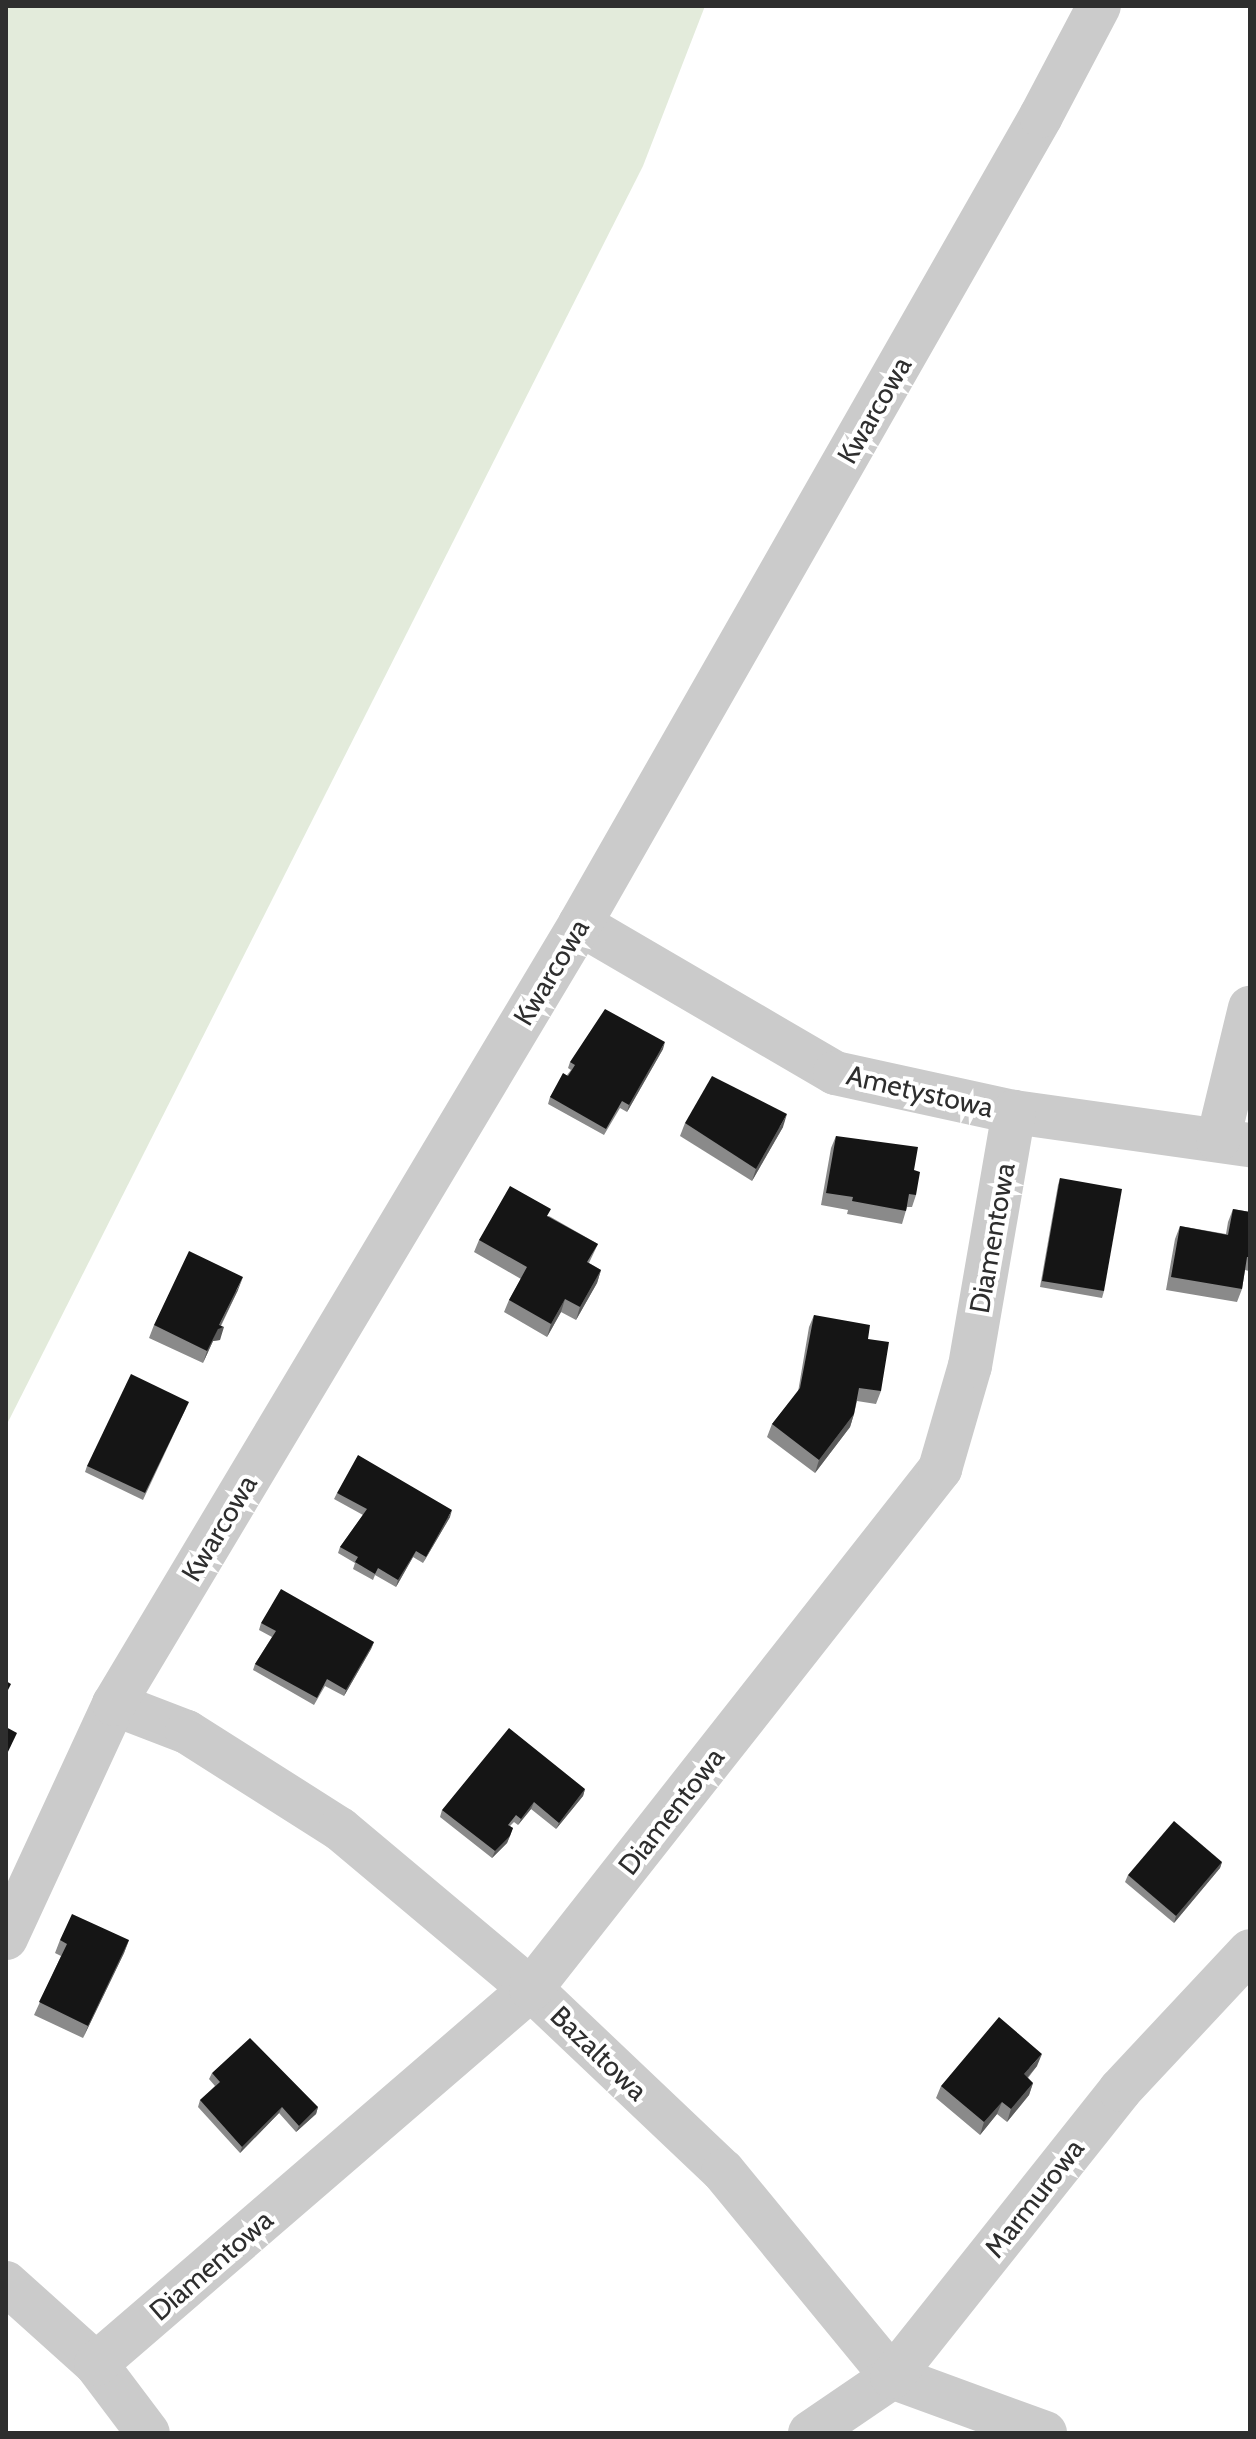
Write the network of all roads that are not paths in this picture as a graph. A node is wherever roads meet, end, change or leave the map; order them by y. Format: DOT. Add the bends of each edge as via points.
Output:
graph roads {
  1 [pos="1099,6"];
  2 [pos="580,924"];
  3 [pos="1250,1008"];
  4 [pos="1014,1112"];
  5 [pos="1234,1143"];
  6 [pos="114,1704"];
  7 [pos="6,1938"];
  8 [pos="1250,1951"];
  9 [pos="531,1989"];
  10 [pos="6,2283"];
  11 [pos="96,2364"];
  12 [pos="892,2377"];
  13 [pos="148,2433"];
  14 [pos="810,2433"];
  15 [pos="1045,2433"];
  1 -- 2 [label="street, Kwarcowa" via="1034,130"];
  2 -- 4 [label="street, Ametystowa" via="835,1073"];
  2 -- 6 [label="street, Kwarcowa"];
  3 -- 5 [label="street"];
  4 -- 5 [label="street, Ametystowa"];
  4 -- 9 [label="street, Diamentowa" via="970,1366 940,1469"];
  6 -- 7 [label="street, Kwarcowa"];
  6 -- 9 [label="street, Bazaltowa" via="187,1732 340,1829"];
  8 -- 12 [label="street, Marmurowa" via="1120,2090"];
  9 -- 11 [label="street, Diamentowa"];
  9 -- 12 [label="street, Bazaltowa" via="723,2171"];
  10 -- 11 [label="street"];
  11 -- 13 [label="street"];
  12 -- 14 [label="street, Marmurowa"];
  12 -- 15 [label="street"];
}
